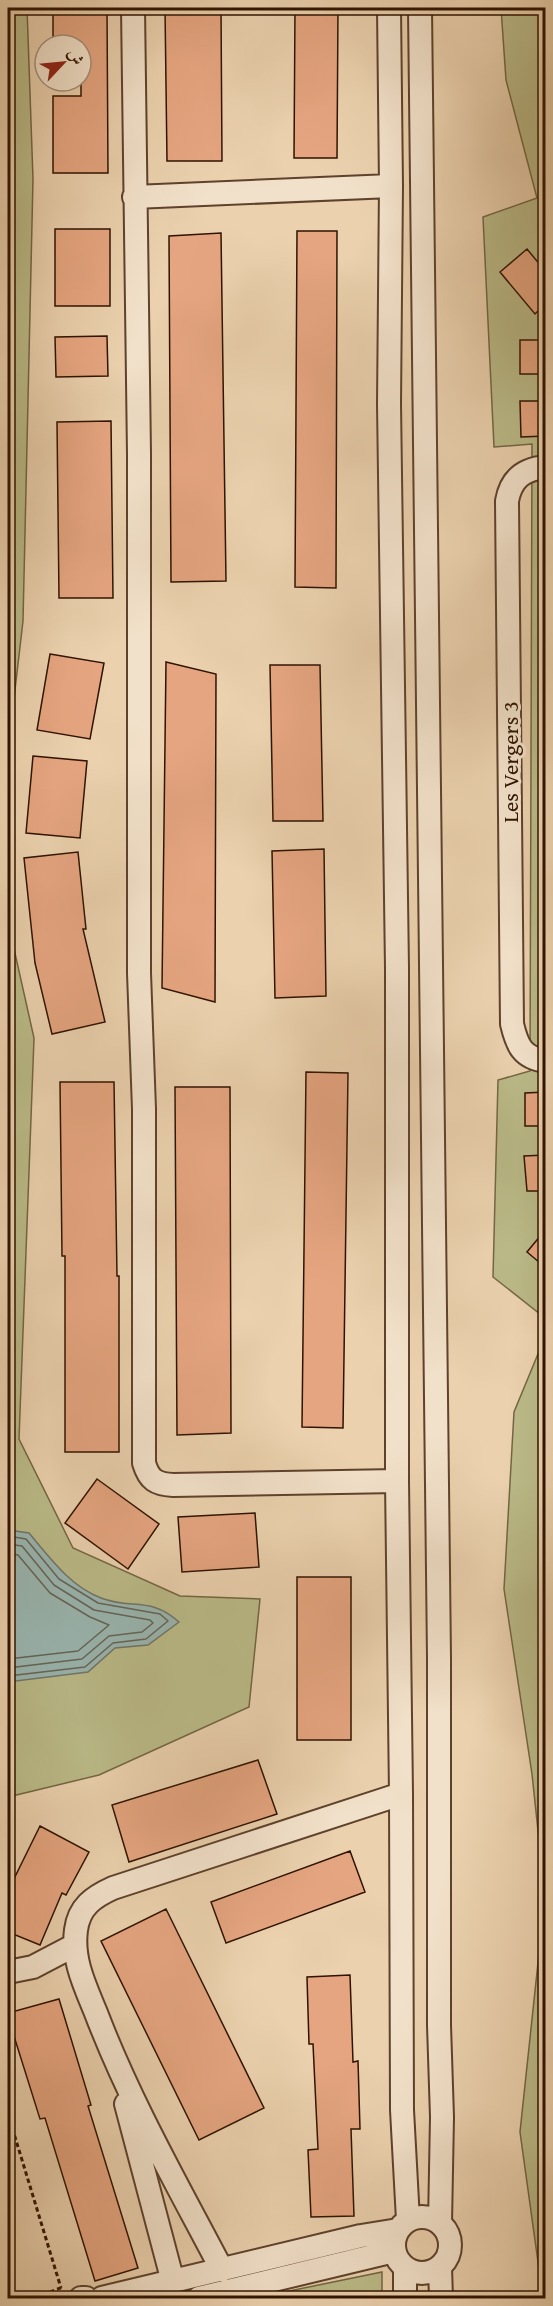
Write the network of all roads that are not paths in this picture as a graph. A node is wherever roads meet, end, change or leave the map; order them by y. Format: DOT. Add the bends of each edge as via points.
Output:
graph roads {
  1 [pos="133,8"];
  2 [pos="388,8"];
  3 [pos="420,8"];
  4 [pos="423,142"];
  5 [pos="391,143"];
  6 [pos="391,186"];
  7 [pos="134,197"];
  8 [pos="546,467"];
  9 [pos="546,1061"];
  10 [pos="397,1481"];
  11 [pos="401,1794"];
  12 [pos="75,1945"];
  13 [pos="8,1972"];
  14 [pos="115,2062"];
  15 [pos="440,2223"];
  16 [pos="401,2242"];
  17 [pos="440,2267"];
  18 [pos="222,2270"];
  19 [pos="173,2282"];
  20 [pos="71,2293"];
  21 [pos="86,2298"];
  22 [pos="102,2298"];
  23 [pos="199,2298"];
  24 [pos="405,2298"];
  25 [pos="441,2298"];
  1 -- 7 [label="street"];
  2 -- 5 [label="street"];
  3 -- 4 [label="street"];
  4 -- 5 [label="street"];
  4 -- 15 [label="street" via="439,1658"];
  5 -- 6 [label="street"];
  6 -- 7 [label="street"];
  6 -- 10 [label="street" via="389,404 397,968"];
  7 -- 10 [label="street" via="144,1463 152,1480 173,1485"];
  8 -- 9 [label="street, Les Vergers 3" via="518,476 508,491 507,501 512,1024 522,1052"];
  10 -- 11 [label="street"];
  11 -- 12 [label="street" via="102,1893 81,1913"];
  11 -- 16 [label="street"];
  12 -- 13 [label="street" via="33,1967"];
  12 -- 14 [label="street" via="80,1971"];
  14 -- 18 [label="street"];
  14 -- 19 [label="street"];
  15 -- 16 [label="street" via="427,2217"];
  15 -- 17 [label="street" via="448,2235 450,2249"];
  16 -- 17 [label="street" via="422,2274"];
  16 -- 18 [label="street" via="361,2236"];
  16 -- 23 [label="street"];
  16 -- 24 [label="street"];
  17 -- 25 [label="street"];
  18 -- 19 [label="street"];
  19 -- 22 [label="street"];
  20 -- 21 [label="street"];
}
